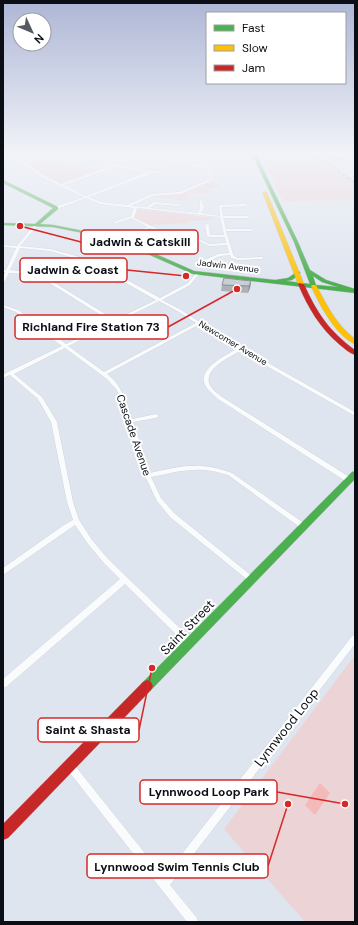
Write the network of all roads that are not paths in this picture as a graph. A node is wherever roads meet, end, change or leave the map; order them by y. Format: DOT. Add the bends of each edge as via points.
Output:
graph roads {
  1 [pos="35,197"];
  2 [pos="83,197"];
  3 [pos="88,197"];
  4 [pos="147,197"];
  5 [pos="266,197"];
  6 [pos="275,197"];
  7 [pos="201,201"];
  8 [pos="178,205"];
  9 [pos="126,206"];
  10 [pos="246,206"];
  11 [pos="136,207"];
  12 [pos="56,208"];
  13 [pos="148,208"];
  14 [pos="199,214"];
  15 [pos="132,217"];
  16 [pos="221,217"];
  17 [pos="248,217"];
  18 [pos="115,223"];
  19 [pos="3,224"];
  20 [pos="36,225"];
  21 [pos="207,225"];
  22 [pos="150,227"];
  23 [pos="225,230"];
  24 [pos="252,230"];
  25 [pos="136,232"];
  26 [pos="169,232"];
  27 [pos="226,236"];
  28 [pos="159,240"];
  29 [pos="201,242"];
  30 [pos="228,244"];
  31 [pos="3,246"];
  32 [pos="19,246"];
  33 [pos="181,250"];
  34 [pos="231,254"];
  35 [pos="262,258"];
  36 [pos="204,262"];
  37 [pos="307,270"];
  38 [pos="5,271"];
  39 [pos="198,273"];
  40 [pos="298,273"];
  41 [pos="3,281"];
  42 [pos="272,282"];
  43 [pos="301,284"];
  44 [pos="314,286"];
  45 [pos="338,289"];
  46 [pos="355,291"];
  47 [pos="160,300"];
  48 [pos="319,300"];
  49 [pos="308,301"];
  50 [pos="3,306"];
  51 [pos="115,322"];
  52 [pos="199,322"];
  53 [pos="355,342"];
  54 [pos="66,346"];
  55 [pos="240,349"];
  56 [pos="355,353"];
  57 [pos="10,373"];
  58 [pos="104,374"];
  59 [pos="3,377"];
  60 [pos="355,414"];
  61 [pos="156,416"];
  62 [pos="130,421"];
  63 [pos="148,476"];
  64 [pos="352,477"];
  65 [pos="76,521"];
  66 [pos="303,526"];
  67 [pos="3,572"];
  68 [pos="251,579"];
  69 [pos="124,580"];
  70 [pos="355,638"];
  71 [pos="189,642"];
  72 [pos="3,684"];
  73 [pos="69,765"];
  74 [pos="3,833"];
  75 [pos="164,885"];
  76 [pos="193,922"];
  1 -- 12 [label="main road"];
  2 -- 12 [label="street"];
  3 -- 9 [label="street" via="100,203"];
  4 -- 9 [label="street"];
  5 -- 40 [label="main road"];
  6 -- 37 [label="main road"];
  7 -- 14 [label="street" via="202,208"];
  8 -- 13 [label="street" via="154,203"];
  9 -- 11 [label="street"];
  10 -- 16 [label="street" via="220,206"];
  11 -- 13 [label="street"];
  11 -- 15 [label="street"];
  12 -- 20 [label="main road"];
  13 -- 14 [label="street"];
  14 -- 16 [label="street"];
  15 -- 18 [label="street"];
  15 -- 22 [label="street"];
  16 -- 17 [label="street"];
  16 -- 23 [label="street"];
  19 -- 20 [label="main road, Jadwin Avenue"];
  20 -- 32 [label="street"];
  20 -- 39 [label="main road, Jadwin Avenue" via="85,231 112,238 179,268"];
  21 -- 27 [label="street" via="209,236"];
  22 -- 25 [label="street"];
  22 -- 26 [label="street"];
  23 -- 24 [label="street"];
  23 -- 27 [label="street"];
  26 -- 28 [label="street" via="168,236"];
  26 -- 29 [label="street" via="181,232"];
  27 -- 30 [label="street"];
  29 -- 30 [label="street" via="210,245"];
  29 -- 33 [label="street"];
  30 -- 34 [label="street"];
  31 -- 32 [label="street, Newcomer Avenue"];
  32 -- 38 [label="street"];
  32 -- 47 [label="street, Newcomer Avenue" via="55,251 86,260"];
  34 -- 35 [label="street" via="236,259"];
  34 -- 36 [label="street" via="219,255"];
  37 -- 44 [label="main road"];
  37 -- 46 [label="main road" via="323,282"];
  38 -- 41 [label="street"];
  38 -- 51 [label="street" via="28,273 44,278"];
  39 -- 42 [label="main road, Jadwin Avenue"];
  39 -- 47 [label="street" via="189,284"];
  40 -- 42 [label="main road" via="290,279"];
  40 -- 43 [label="main road"];
  42 -- 43 [label="main road, Jadwin Avenue"];
  42 -- 49 [label="main road" via="294,290"];
  43 -- 44 [label="main road, Jadwin Avenue"];
  43 -- 49 [label="main road"];
  44 -- 45 [label="main road, Jadwin Avenue"];
  44 -- 48 [label="main road"];
  45 -- 46 [label="main road, Jadwin Avenue"];
  45 -- 48 [label="main road" via="324,293"];
  47 -- 51 [label="street"];
  47 -- 52 [label="street, Newcomer Avenue"];
  48 -- 53 [label="main road" via="333,323"];
  49 -- 56 [label="main road" via="324,327"];
  50 -- 54 [label="street, Cascade Avenue" via="17,312"];
  51 -- 54 [label="street"];
  52 -- 55 [label="street, Newcomer Avenue"];
  52 -- 58 [label="street"];
  54 -- 57 [label="street"];
  54 -- 58 [label="street, Cascade Avenue"];
  55 -- 60 [label="street, Newcomer Avenue"];
  55 -- 64 [label="street" via="209,369 205,379 208,388 220,398"];
  57 -- 59 [label="street"];
  57 -- 65 [label="street" via="40,398 54,422"];
  58 -- 62 [label="street, Cascade Avenue" via="118,390"];
  61 -- 62 [label="street"];
  62 -- 63 [label="street, Cascade Avenue"];
  63 -- 66 [label="street" via="199,466 220,469"];
  63 -- 68 [label="street, Cascade Avenue" via="159,499 172,515"];
  64 -- 66 [label="main road, Saint Street"];
  65 -- 67 [label="street"];
  65 -- 69 [label="street" via="90,542"];
  66 -- 68 [label="main road, Saint Street"];
  68 -- 71 [label="main road, Saint Street"];
  69 -- 71 [label="street"];
  69 -- 72 [label="street"];
  70 -- 75 [label="street, Lynnwood Loop"];
  71 -- 73 [label="main road, Saint Street"];
  73 -- 74 [label="main road, Saint Street"];
  73 -- 75 [label="street"];
  75 -- 76 [label="street"];
}
